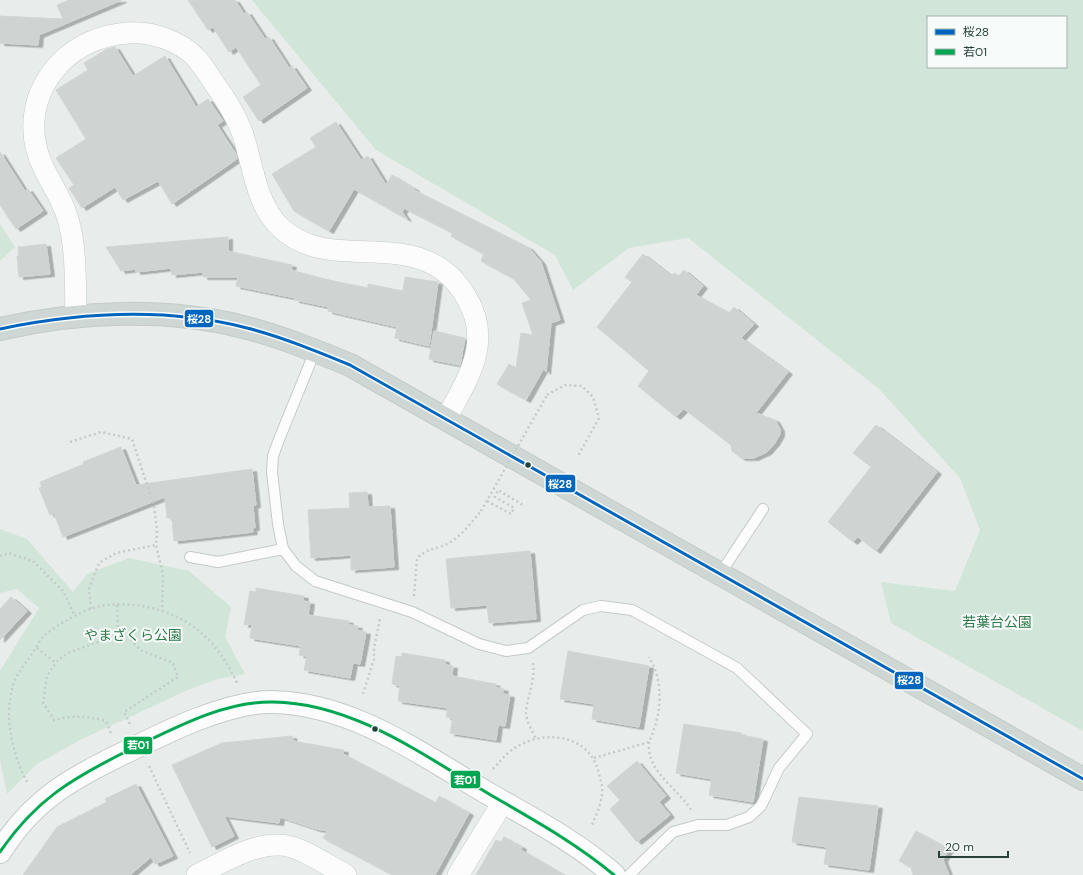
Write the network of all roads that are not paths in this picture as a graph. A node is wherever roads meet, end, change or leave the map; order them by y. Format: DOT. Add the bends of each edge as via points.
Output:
graph roads {
  1 [pos="76,316"];
  2 [pos="0,329"];
  3 [pos="315,351"];
  4 [pos="446,419"];
  5 [pos="763,510"];
  6 [pos="284,549"];
  7 [pos="190,557"];
  8 [pos="720,574"];
  9 [pos="1083,779"];
  10 [pos="503,802"];
  11 [pos="0,852"];
  12 [pos="199,875"];
  13 [pos="346,875"];
  14 [pos="458,875"];
  15 [pos="614,875"];
  16 [pos="629,875"];
  1 -- 2 [label="main road"];
  1 -- 3 [label="main road" via="168,315 211,321 246,327"];
  1 -- 4 [label="street" via="72,240 68,218 34,142 33,113 44,85 60,63 82,45 109,34 139,32 170,40 196,57 233,110 267,211 281,228 300,241 319,248 408,254 430,261 454,279 467,297 475,317 478,343 473,368"];
  3 -- 4 [label="main road" via="350,365"];
  3 -- 6 [label="lane" via="274,456 272,472 278,524"];
  4 -- 8 [label="main road"];
  5 -- 8 [label="lane"];
  6 -- 7 [label="lane" via="218,562"];
  6 -- 16 [label="lane" via="296,566 315,581 412,612 493,648 506,651 528,648 583,610 601,606 632,610 737,668 807,734 779,768 761,806 749,817 727,825 698,825 674,832"];
  8 -- 9 [label="main road"];
  10 -- 11 [label="street" via="387,734 345,715 309,705 271,702 233,707 197,720 138,745 86,772 47,797 31,811 13,831"];
  10 -- 14 [label="street"];
  10 -- 15 [label="street" via="580,848"];
  12 -- 13 [label="street" via="256,848 280,844 308,854"];
}
